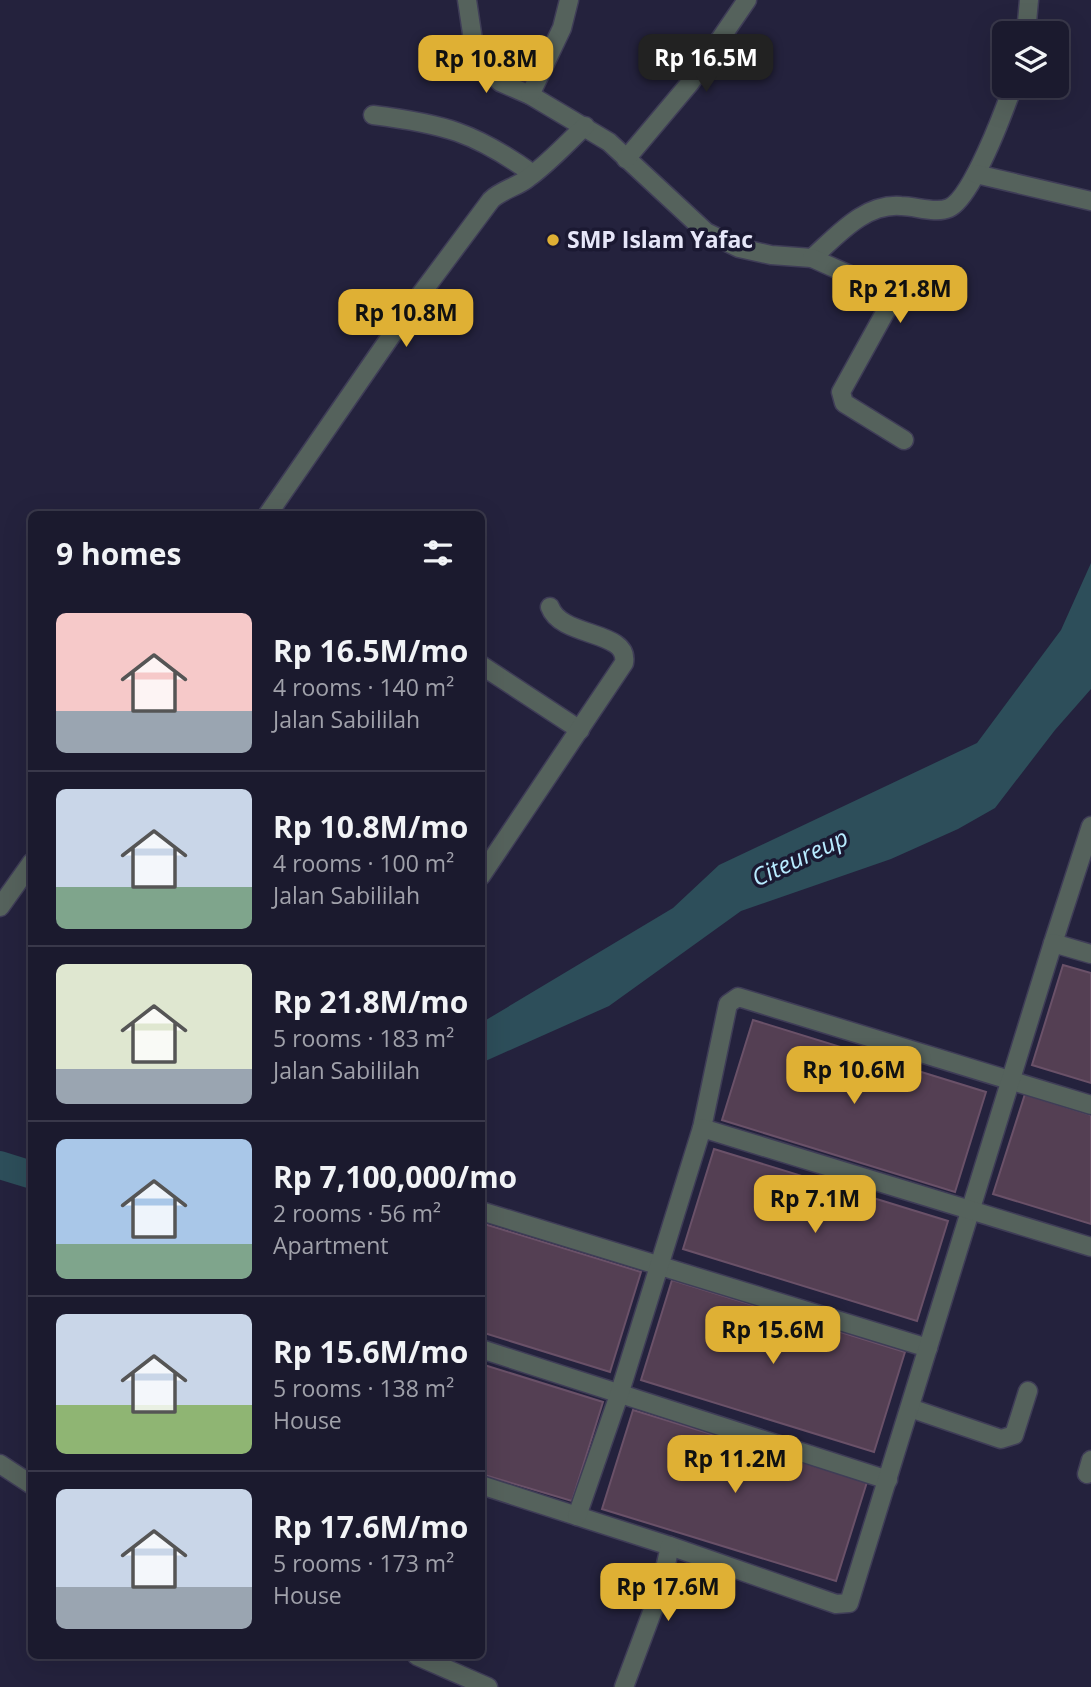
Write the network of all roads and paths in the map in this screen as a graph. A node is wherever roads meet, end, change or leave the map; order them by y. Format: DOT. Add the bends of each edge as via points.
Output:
graph roads {
  1 [pos="467,0"];
  2 [pos="569,0"];
  3 [pos="747,0"];
  4 [pos="1029,0"];
  5 [pos="1027,21"];
  6 [pos="530,95"];
  7 [pos="1008,98"];
  8 [pos="373,115"];
  9 [pos="585,126"];
  10 [pos="625,159"];
  11 [pos="533,174"];
  12 [pos="976,174"];
  13 [pos="1091,201"];
  14 [pos="812,258"];
  15 [pos="904,440"];
  16 [pos="270,511"];
  17 [pos="550,607"];
  18 [pos="485,668"];
  19 [pos="580,730"];
  20 [pos="1091,826"];
  21 [pos="28,868"];
  22 [pos="485,870"];
  23 [pos="0,907"];
  24 [pos="1053,943"];
  25 [pos="1091,954"];
  26 [pos="1011,1080"];
  27 [pos="1091,1105"];
  28 [pos="702,1128"];
  29 [pos="485,1212"];
  30 [pos="970,1212"];
  31 [pos="1091,1247"];
  32 [pos="658,1265"];
  33 [pos="928,1348"];
  34 [pos="485,1350"];
  35 [pos="1028,1391"];
  36 [pos="619,1395"];
  37 [pos="910,1408"];
  38 [pos="0,1464"];
  39 [pos="888,1480"];
  40 [pos="28,1482"];
  41 [pos="485,1486"];
  42 [pos="577,1516"];
  43 [pos="670,1545"];
  44 [pos="425,1659"];
  45 [pos="488,1687"];
  46 [pos="624,1687"];
  1 -- 6 [label="street" via="480,57 500,82"];
  2 -- 6 [label="street" via="562,28"];
  3 -- 10 [label="street" via="690,83"];
  4 -- 5 [label="street"];
  6 -- 9 [label="street"];
  7 -- 12 [label="street"];
  8 -- 11 [label="street" via="430,122 461,132 498,149"];
  9 -- 10 [label="street"];
  9 -- 11 [label="street"];
  10 -- 14 [label="street" via="706,232 750,251"];
  11 -- 16 [label="street" via="491,200"];
  12 -- 13 [label="street"];
  12 -- 14 [label="street" via="948,208 895,205 872,210"];
  14 -- 15 [label="street" via="879,288 888,301 841,397"];
  17 -- 19 [label="street" via="558,621 615,643 625,656 625,663"];
  18 -- 19 [label="street"];
  19 -- 22 [label="street"];
  20 -- 24 [label="street"];
  21 -- 23 [label="street"];
  24 -- 25 [label="street"];
  24 -- 26 [label="street"];
  26 -- 27 [label="street"];
  26 -- 28 [label="street" via="738,997 728,1004"];
  26 -- 30 [label="street"];
  28 -- 30 [label="street"];
  28 -- 32 [label="street"];
  29 -- 32 [label="street"];
  30 -- 31 [label="street"];
  30 -- 33 [label="street"];
  32 -- 33 [label="street"];
  32 -- 36 [label="street"];
  33 -- 37 [label="street"];
  34 -- 36 [label="street"];
  35 -- 37 [label="street" via="1014,1435 1001,1439"];
  36 -- 39 [label="street"];
  36 -- 42 [label="street"];
  37 -- 39 [label="street"];
  38 -- 40 [label="street"];
  39 -- 43 [label="street" via="849,1603 836,1604"];
  41 -- 42 [label="street"];
  42 -- 43 [label="street"];
  43 -- 46 [label="street" via="660,1591"];
  44 -- 45 [label="street"];
}
